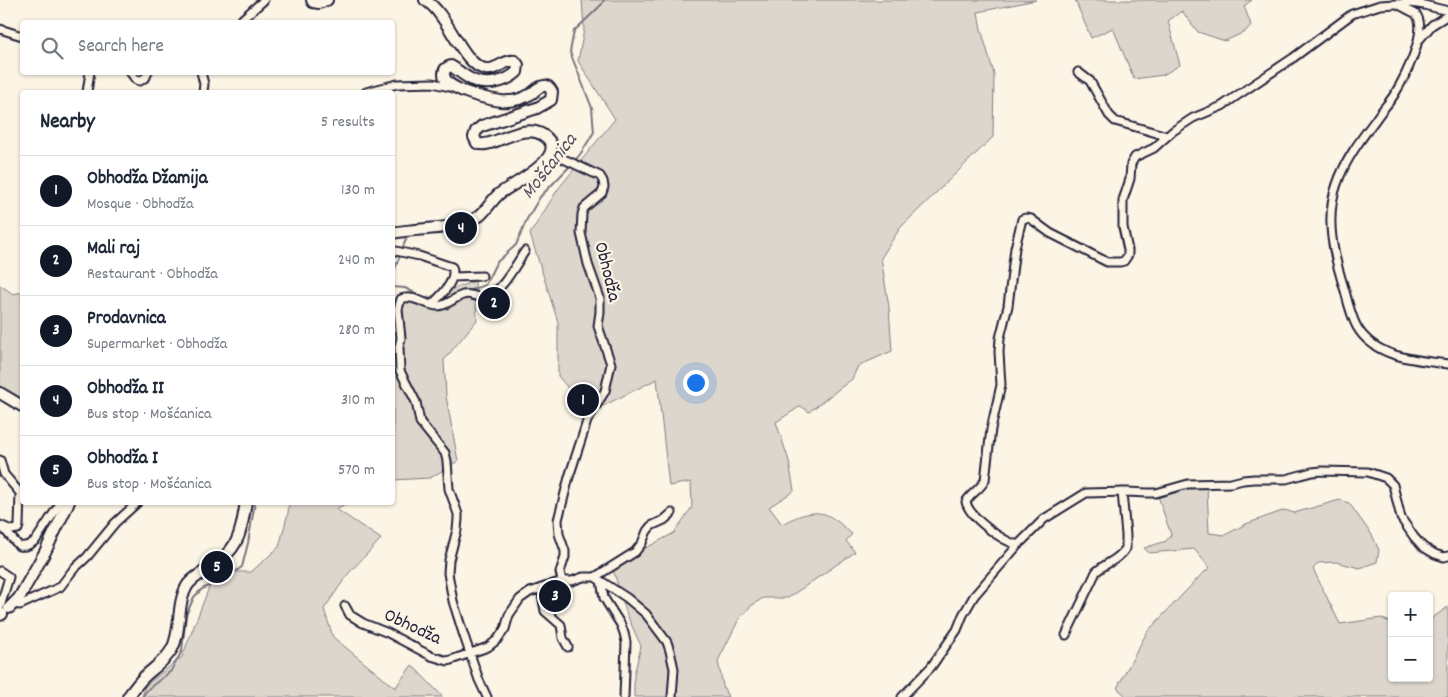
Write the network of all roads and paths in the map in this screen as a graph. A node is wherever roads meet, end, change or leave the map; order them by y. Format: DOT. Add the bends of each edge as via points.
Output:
graph roads {
  1 [pos="264,0"];
  2 [pos="312,0"];
  3 [pos="327,0"];
  4 [pos="425,0"];
  5 [pos="1395,4"];
  6 [pos="1448,13"];
  7 [pos="241,20"];
  8 [pos="0,29"];
  9 [pos="20,35"];
  10 [pos="1419,41"];
  11 [pos="1078,72"];
  12 [pos="90,75"];
  13 [pos="132,75"];
  14 [pos="147,75"];
  15 [pos="202,75"];
  16 [pos="457,88"];
  17 [pos="87,90"];
  18 [pos="203,90"];
  19 [pos="374,90"];
  20 [pos="1167,136"];
  21 [pos="551,153"];
  22 [pos="395,233"];
  23 [pos="395,251"];
  24 [pos="525,251"];
  25 [pos="482,276"];
  26 [pos="453,277"];
  27 [pos="432,304"];
  28 [pos="1448,364"];
  29 [pos="0,392"];
  30 [pos="20,405"];
  31 [pos="0,460"];
  32 [pos="1122,492"];
  33 [pos="59,505"];
  34 [pos="67,505"];
  35 [pos="135,505"];
  36 [pos="245,505"];
  37 [pos="672,513"];
  38 [pos="0,525"];
  39 [pos="1018,545"];
  40 [pos="1448,556"];
  41 [pos="0,571"];
  42 [pos="598,579"];
  43 [pos="562,581"];
  44 [pos="541,588"];
  45 [pos="345,606"];
  46 [pos="5,610"];
  47 [pos="1066,635"];
  48 [pos="568,647"];
  49 [pos="470,653"];
  50 [pos="128,697"];
  51 [pos="487,697"];
  52 [pos="624,697"];
  53 [pos="672,697"];
  54 [pos="902,697"];
  1 -- 7 [label="street"];
  2 -- 3 [label="main road" via="319,3"];
  4 -- 16 [label="main road" via="438,10 474,63 486,69 511,61 518,65 512,76 489,83 475,81 451,66 447,67 444,75"];
  5 -- 6 [label="street" via="1424,5"];
  5 -- 10 [label="street" via="1419,17"];
  5 -- 20 [label="street" via="1352,14 1236,97 1193,118"];
  6 -- 10 [label="street"];
  8 -- 9 [label="street"];
  10 -- 28 [label="street" via="1394,95 1344,166 1336,185 1331,232 1338,272 1351,314 1361,332 1389,353"];
  11 -- 20 [label="street" via="1090,81 1115,121"];
  12 -- 17 [label="street"];
  13 -- 14 [label="street" via="140,81"];
  15 -- 18 [label="street"];
  16 -- 19 [label="street" via="433,83 397,84"];
  16 -- 21 [label="main road" via="485,98 514,101 542,86 549,86 551,100 537,108 482,126 474,137 477,143 484,145 510,134 541,133 551,145"];
  20 -- 39 [label="street" via="1154,148 1132,160 1123,200 1123,227 1128,250 1124,261 1107,262 1050,233 1031,219 1024,218 1020,222 1000,338 1000,385 985,480 966,502 980,522"];
  21 -- 22 [label="main road" via="545,162 498,195 479,218 454,226"];
  21 -- 43 [label="street, Obhodža" via="600,176 603,181 602,193 584,208 581,234 600,298 598,326 611,364 605,391 582,434 558,520 565,551 560,572"];
  23 -- 26 [label="street" via="452,267"];
  24 -- 27 [label="street, Obhodža" via="495,293 484,298 465,294 442,306"];
  25 -- 26 [label="street"];
  26 -- 27 [label="street"];
  27 -- 49 [label="street, Obhodža" via="406,297 401,299 398,309 400,371 416,402 420,422 445,453 447,461 449,488 458,514 458,530 448,573 453,601"];
  29 -- 30 [label="main road"];
  31 -- 38 [label="street" via="4,474 20,493 18,529"];
  32 -- 39 [label="street" via="1086,493 1044,519"];
  32 -- 40 [label="street" via="1148,493 1188,484 1286,479 1322,471 1368,472 1386,478 1393,485 1401,518 1423,547 1435,554"];
  32 -- 47 [label="street" via="1126,548 1096,572"];
  33 -- 38 [label="street" via="31,545 18,546"];
  34 -- 46 [label="main road" via="19,598"];
  35 -- 46 [label="street" via="60,587"];
  36 -- 50 [label="main road" via="235,546 186,587 177,634 169,654"];
  37 -- 42 [label="street, Obhodža" via="646,531 635,552"];
  39 -- 54 [label="street" via="974,596 957,630 931,667"];
  41 -- 46 [label="street" via="9,577"];
  42 -- 43 [label="street, Obhodža" via="583,577"];
  42 -- 52 [label="street" via="626,642"];
  42 -- 53 [label="street" via="646,614 667,642 674,669"];
  43 -- 44 [label="street, Obhodža"];
  44 -- 48 [label="street" via="545,611 561,625"];
  44 -- 49 [label="street, Obhodža" via="520,599 498,640"];
  45 -- 49 [label="street, Obhodža" via="363,623 439,659 448,661"];
  49 -- 51 [label="street, Obhodža"];
}
